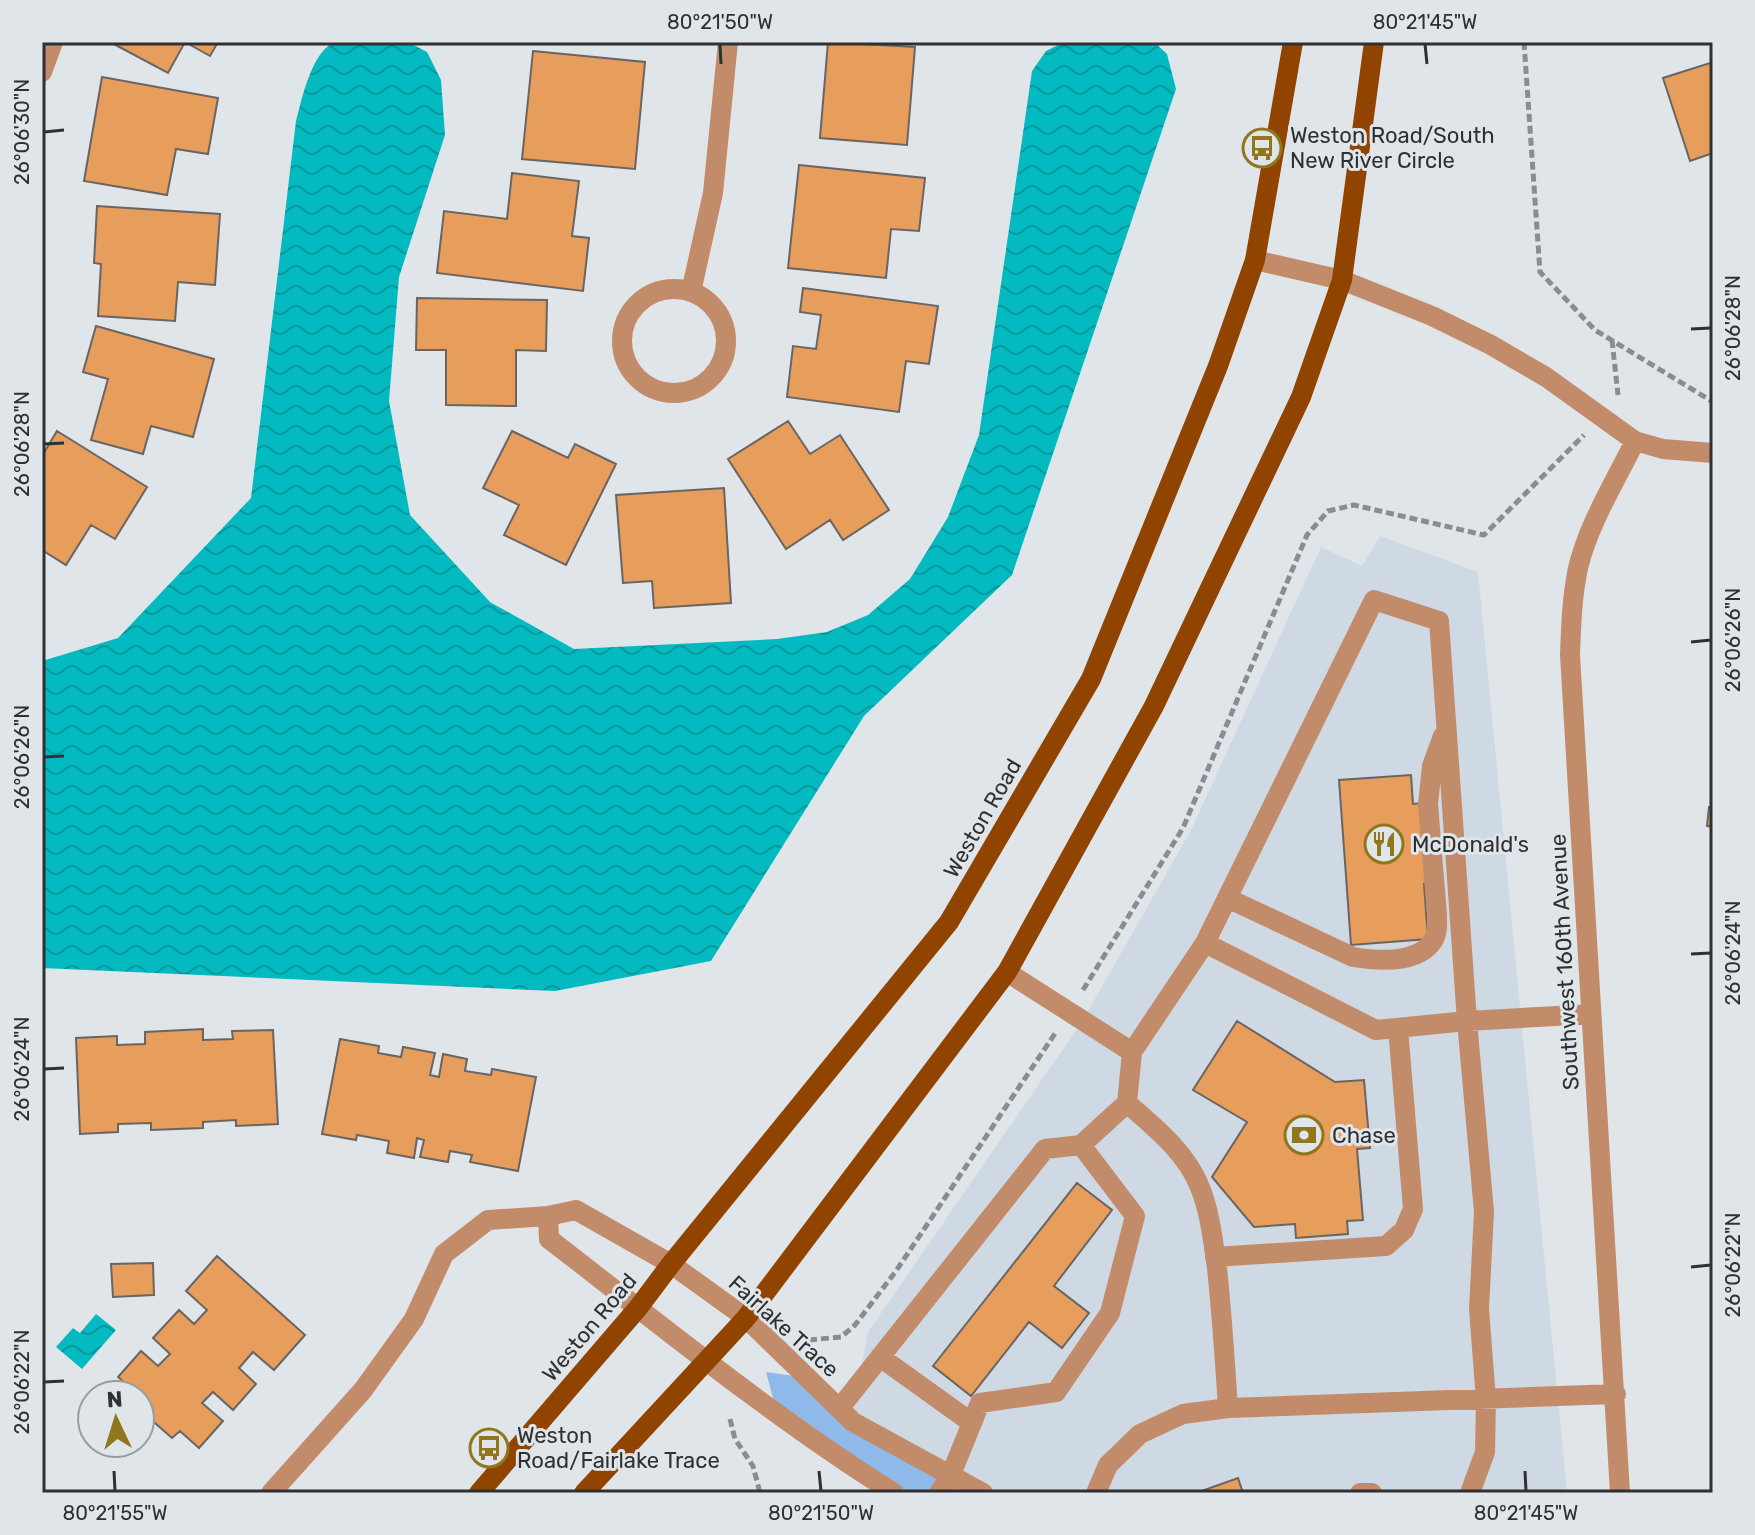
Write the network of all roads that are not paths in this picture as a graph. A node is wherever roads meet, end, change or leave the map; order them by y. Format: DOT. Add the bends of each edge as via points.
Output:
graph roads {
  1 [pos="53,42"];
  2 [pos="728,42"];
  3 [pos="1293,42"];
  4 [pos="1374,42"];
  5 [pos="42,72"];
  6 [pos="1255,260"];
  7 [pos="1342,280"];
  8 [pos="691,292"];
  9 [pos="1635,441"];
  10 [pos="1713,453"];
  11 [pos="1446,726"];
  12 [pos="1227,898"];
  13 [pos="1205,943"];
  14 [pos="1007,972"];
  15 [pos="1591,1014"];
  16 [pos="1467,1021"];
  17 [pos="1398,1028"];
  18 [pos="1132,1052"];
  19 [pos="1127,1103"];
  20 [pos="1081,1145"];
  21 [pos="548,1216"];
  22 [pos="1215,1257"];
  23 [pos="671,1264"];
  24 [pos="638,1308"];
  25 [pos="746,1318"];
  26 [pos="880,1357"];
  27 [pos="706,1362"];
  28 [pos="1616,1394"];
  29 [pos="1486,1400"];
  30 [pos="1228,1408"];
  31 [pos="839,1409"];
  32 [pos="972,1423"];
  33 [pos="945,1485"];
  34 [pos="271,1493"];
  35 [pos="479,1493"];
  36 [pos="584,1493"];
  37 [pos="894,1493"];
  38 [pos="983,1493"];
  39 [pos="1096,1493"];
  40 [pos="1360,1493"];
  41 [pos="1372,1493"];
  42 [pos="1470,1493"];
  43 [pos="1620,1493"];
  1 -- 5 [label="street"];
  2 -- 8 [label="street" via="713,193"];
  3 -- 6 [label="main road, Weston Road"];
  4 -- 7 [label="main road"];
  6 -- 7 [label="street"];
  6 -- 23 [label="main road, Weston Road" via="1218,366 1091,679 949,922"];
  7 -- 9 [label="street" via="1491,345"];
  7 -- 14 [label="main road" via="1301,397 1154,706"];
  8 -- 8 [label="street" via="675,289 644,299 624,324 621,340 628,364 642,383 657,390 689,391 716,373 723,358 724,326 717,311"];
  9 -- 10 [label="street"];
  9 -- 15 [label="street, Southwest 160th Avenue" via="1593,525 1572,606 1570,655"];
  11 -- 12 [label="street" via="1429,783 1437,915 1436,932 1427,946 1405,957 1353,957"];
  11 -- 12 [label="street" via="1439,621 1374,600"];
  11 -- 16 [label="street"];
  12 -- 13 [label="street"];
  13 -- 17 [label="street" via="1376,1030"];
  13 -- 18 [label="street"];
  14 -- 18 [label="street"];
  14 -- 25 [label="main road"];
  15 -- 16 [label="street"];
  15 -- 28 [label="street, Southwest 160th Avenue"];
  16 -- 17 [label="street"];
  16 -- 29 [label="street" via="1484,1212 1479,1309"];
  17 -- 22 [label="street" via="1413,1209 1404,1230 1386,1246"];
  18 -- 19 [label="street"];
  19 -- 20 [label="street"];
  19 -- 22 [label="street" via="1172,1143 1199,1183"];
  20 -- 26 [label="street" via="1045,1149"];
  20 -- 32 [label="street" via="1135,1216 1110,1313 1056,1392 980,1403"];
  21 -- 23 [label="street, Fairlake Trace" via="576,1210"];
  21 -- 24 [label="street" via="549,1239"];
  21 -- 34 [label="street, Fairlake Trace" via="488,1220 444,1254 414,1319 363,1390"];
  22 -- 30 [label="street"];
  23 -- 24 [label="main road, Weston Road"];
  23 -- 25 [label="street, Fairlake Trace"];
  24 -- 27 [label="street"];
  24 -- 35 [label="main road, Weston Road"];
  25 -- 27 [label="main road"];
  25 -- 31 [label="street, Fairlake Trace"];
  26 -- 31 [label="street"];
  26 -- 32 [label="street"];
  27 -- 36 [label="main road"];
  27 -- 37 [label="street"];
  28 -- 29 [label="street"];
  28 -- 43 [label="street, Southwest 160th Avenue"];
  29 -- 30 [label="street"];
  29 -- 42 [label="street" via="1485,1452"];
  30 -- 39 [label="street" via="1183,1414 1140,1434 1108,1465"];
  31 -- 33 [label="street, Fairlake Trace"];
  32 -- 33 [label="street"];
  33 -- 38 [label="street, Fairlake Trace"];
  40 -- 41 [label="street"];
}
